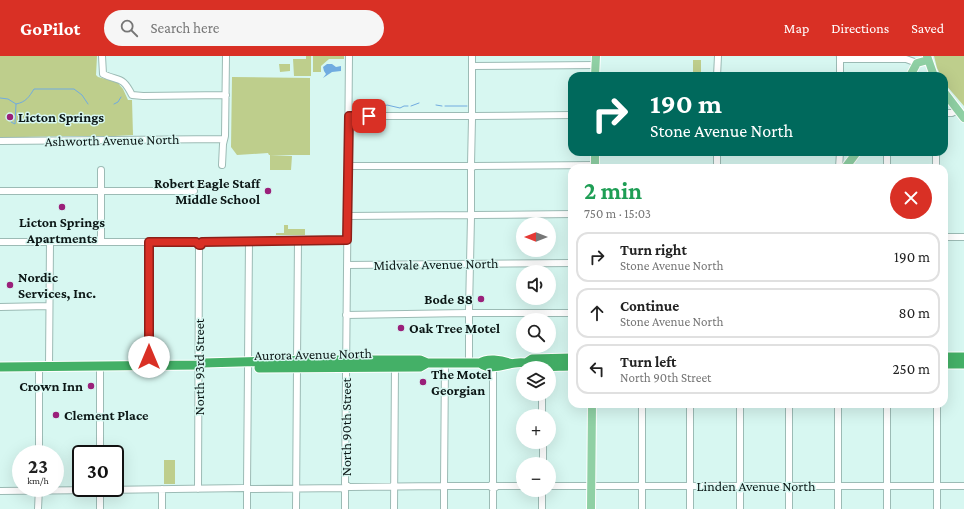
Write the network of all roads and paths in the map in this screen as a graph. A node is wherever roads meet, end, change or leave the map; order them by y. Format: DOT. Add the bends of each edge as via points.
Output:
graph roads {
  1 [pos="102,56"];
  2 [pos="226,56"];
  3 [pos="349,56"];
  4 [pos="472,56"];
  5 [pos="596,56"];
  6 [pos="718,56"];
  7 [pos="840,56"];
  8 [pos="928,58"];
  9 [pos="917,63"];
  10 [pos="596,65"];
  11 [pos="472,66"];
  12 [pos="596,72"];
  13 [pos="717,72"];
  14 [pos="840,72"];
  15 [pos="912,72"];
  16 [pos="933,72"];
  17 [pos="226,95"];
  18 [pos="948,98"];
  19 [pos="957,110"];
  20 [pos="948,114"];
  21 [pos="568,115"];
  22 [pos="349,116"];
  23 [pos="472,116"];
  24 [pos="964,118"];
  25 [pos="224,139"];
  26 [pos="0,141"];
  27 [pos="222,165"];
  28 [pos="348,166"];
  29 [pos="471,166"];
  30 [pos="568,167"];
  31 [pos="101,170"];
  32 [pos="0,191"];
  33 [pos="102,191"];
  34 [pos="194,191"];
  35 [pos="568,214"];
  36 [pos="471,215"];
  37 [pos="348,216"];
  38 [pos="948,237"];
  39 [pos="964,237"];
  40 [pos="298,240"];
  41 [pos="347,240"];
  42 [pos="249,241"];
  43 [pos="0,242"];
  44 [pos="50,242"];
  45 [pos="101,242"];
  46 [pos="149,242"];
  47 [pos="199,243"];
  48 [pos="568,263"];
  49 [pos="470,264"];
  50 [pos="347,265"];
  51 [pos="0,306"];
  52 [pos="49,306"];
  53 [pos="469,313"];
  54 [pos="568,313"];
  55 [pos="346,315"];
  56 [pos="948,357"];
  57 [pos="964,357"];
  58 [pos="568,358"];
  59 [pos="285,361"];
  60 [pos="529,361"];
  61 [pos="427,363"];
  62 [pos="445,363"];
  63 [pos="469,363"];
  64 [pos="480,363"];
  65 [pos="509,363"];
  66 [pos="516,363"];
  67 [pos="297,364"];
  68 [pos="346,364"];
  69 [pos="948,364"];
  70 [pos="964,364"];
  71 [pos="149,365"];
  72 [pos="199,365"];
  73 [pos="248,365"];
  74 [pos="0,366"];
  75 [pos="39,366"];
  76 [pos="49,366"];
  77 [pos="100,366"];
  78 [pos="568,366"];
  79 [pos="395,367"];
  80 [pos="494,367"];
  81 [pos="556,367"];
  82 [pos="269,368"];
  83 [pos="592,408"];
  84 [pos="642,408"];
  85 [pos="690,408"];
  86 [pos="740,408"];
  87 [pos="789,408"];
  88 [pos="838,408"];
  89 [pos="887,408"];
  90 [pos="936,408"];
  91 [pos="39,445"];
  92 [pos="100,445"];
  93 [pos="394,486"];
  94 [pos="444,486"];
  95 [pos="493,486"];
  96 [pos="516,486"];
  97 [pos="556,486"];
  98 [pos="592,486"];
  99 [pos="642,486"];
  100 [pos="690,486"];
  101 [pos="740,486"];
  102 [pos="789,486"];
  103 [pos="838,486"];
  104 [pos="888,486"];
  105 [pos="937,486"];
  106 [pos="964,486"];
  107 [pos="346,487"];
  108 [pos="247,488"];
  109 [pos="296,488"];
  110 [pos="162,489"];
  111 [pos="198,489"];
  112 [pos="12,490"];
  113 [pos="124,490"];
  114 [pos="0,491"];
  115 [pos="39,497"];
  116 [pos="100,497"];
  117 [pos="542,497"];
  118 [pos="38,509"];
  119 [pos="100,509"];
  120 [pos="162,509"];
  121 [pos="247,509"];
  122 [pos="296,509"];
  123 [pos="345,509"];
  124 [pos="394,509"];
  125 [pos="444,509"];
  126 [pos="493,509"];
  127 [pos="542,509"];
  128 [pos="591,509"];
  129 [pos="642,509"];
  130 [pos="690,509"];
  131 [pos="740,509"];
  132 [pos="789,509"];
  133 [pos="838,509"];
  134 [pos="887,509"];
  135 [pos="937,509"];
  1 -- 17 [label="street" via="103,74 121,80 132,95"];
  2 -- 17 [label="street"];
  3 -- 22 [label="street, North 90th Street"];
  4 -- 11 [label="street"];
  5 -- 10 [label="main road"];
  6 -- 13 [label="street"];
  7 -- 9 [label="street" via="846,59 906,59"];
  7 -- 14 [label="street"];
  8 -- 9 [label="main road"];
  8 -- 16 [label="main road"];
  9 -- 15 [label="main road"];
  10 -- 11 [label="street"];
  10 -- 12 [label="main road"];
  11 -- 23 [label="street"];
  17 -- 25 [label="street"];
  18 -- 19 [label="main road"];
  19 -- 20 [label="street"];
  19 -- 24 [label="main road"];
  21 -- 23 [label="street"];
  22 -- 23 [label="street"];
  22 -- 28 [label="street, North 90th Street"];
  23 -- 29 [label="street"];
  25 -- 26 [label="street, Ashworth Avenue North"];
  25 -- 27 [label="street"];
  28 -- 29 [label="street"];
  28 -- 37 [label="street, North 90th Street"];
  29 -- 30 [label="street"];
  29 -- 36 [label="street"];
  31 -- 33 [label="street"];
  32 -- 33 [label="street"];
  33 -- 34 [label="street"];
  33 -- 45 [label="street"];
  35 -- 36 [label="street"];
  36 -- 37 [label="street"];
  36 -- 49 [label="street"];
  37 -- 41 [label="street, North 90th Street"];
  38 -- 39 [label="street"];
  40 -- 41 [label="street"];
  40 -- 42 [label="street"];
  40 -- 67 [label="street"];
  41 -- 50 [label="street, North 90th Street"];
  42 -- 47 [label="street"];
  42 -- 73 [label="street"];
  43 -- 44 [label="street"];
  44 -- 45 [label="street"];
  44 -- 52 [label="street"];
  45 -- 46 [label="street"];
  46 -- 47 [label="street"];
  46 -- 71 [label="street"];
  47 -- 72 [label="street, North 93rd Street"];
  48 -- 49 [label="street, Midvale Avenue North"];
  49 -- 50 [label="street, Midvale Avenue North"];
  49 -- 53 [label="street"];
  50 -- 55 [label="street, North 90th Street"];
  51 -- 52 [label="street"];
  52 -- 76 [label="street"];
  53 -- 54 [label="street"];
  53 -- 55 [label="street"];
  53 -- 63 [label="street"];
  55 -- 68 [label="street, North 90th Street"];
  56 -- 57 [label="highway"];
  58 -- 60 [label="highway, Aurora Avenue North"];
  59 -- 67 [label="highway, Aurora Avenue North"];
  59 -- 73 [label="highway, Aurora Avenue North"];
  59 -- 82 [label="highway" via="283,364 273,364"];
  61 -- 62 [label="highway, Aurora Avenue North"];
  61 -- 68 [label="highway, Aurora Avenue North" via="420,360"];
  61 -- 79 [label="highway, Aurora Avenue North" via="420,367"];
  62 -- 63 [label="highway, Aurora Avenue North"];
  62 -- 94 [label="street"];
  63 -- 64 [label="highway, Aurora Avenue North"];
  64 -- 65 [label="highway, Aurora Avenue North" via="502,360"];
  64 -- 80 [label="highway, Aurora Avenue North"];
  65 -- 66 [label="highway, Aurora Avenue North"];
  65 -- 80 [label="highway, Aurora Avenue North"];
  67 -- 68 [label="highway, Aurora Avenue North"];
  67 -- 82 [label="highway, Aurora Avenue North"];
  67 -- 109 [label="street"];
  68 -- 79 [label="highway, Aurora Avenue North"];
  68 -- 107 [label="street, North 90th Street"];
  69 -- 70 [label="highway"];
  71 -- 72 [label="highway, Aurora Avenue North"];
  71 -- 77 [label="highway, Aurora Avenue North"];
  72 -- 73 [label="highway, Aurora Avenue North"];
  72 -- 111 [label="street, North 93rd Street"];
  73 -- 82 [label="highway, Aurora Avenue North"];
  73 -- 108 [label="street"];
  74 -- 75 [label="highway, Aurora Avenue North"];
  75 -- 76 [label="highway, Aurora Avenue North"];
  75 -- 91 [label="street"];
  76 -- 77 [label="highway, Aurora Avenue North"];
  77 -- 92 [label="street"];
  78 -- 81 [label="highway, Aurora Avenue North"];
  79 -- 93 [label="street"];
  80 -- 95 [label="street"];
  83 -- 98 [label="main road"];
  84 -- 99 [label="street"];
  85 -- 100 [label="street"];
  86 -- 101 [label="street"];
  87 -- 102 [label="street"];
  88 -- 103 [label="street"];
  89 -- 104 [label="street"];
  90 -- 105 [label="street"];
  93 -- 94 [label="street"];
  93 -- 107 [label="street"];
  93 -- 124 [label="street"];
  94 -- 95 [label="street"];
  94 -- 125 [label="street"];
  95 -- 96 [label="street"];
  95 -- 126 [label="street"];
  97 -- 98 [label="street, Linden Avenue North"];
  98 -- 99 [label="street, Linden Avenue North"];
  98 -- 128 [label="main road"];
  99 -- 100 [label="street, Linden Avenue North"];
  99 -- 129 [label="street"];
  100 -- 101 [label="street, Linden Avenue North"];
  100 -- 130 [label="street"];
  101 -- 102 [label="street, Linden Avenue North"];
  101 -- 131 [label="street"];
  102 -- 103 [label="street, Linden Avenue North"];
  102 -- 132 [label="street"];
  103 -- 104 [label="street, Linden Avenue North"];
  103 -- 133 [label="street"];
  104 -- 105 [label="street, Linden Avenue North"];
  104 -- 134 [label="street"];
  105 -- 106 [label="street, Linden Avenue North"];
  105 -- 135 [label="street"];
  107 -- 109 [label="street"];
  107 -- 123 [label="street, North 90th Street"];
  108 -- 109 [label="street"];
  108 -- 111 [label="street"];
  108 -- 121 [label="street"];
  109 -- 122 [label="street"];
  110 -- 111 [label="street"];
  110 -- 113 [label="street"];
  110 -- 120 [label="street"];
  112 -- 114 [label="street"];
  115 -- 118 [label="street"];
  116 -- 119 [label="street"];
  117 -- 127 [label="street"];
}
